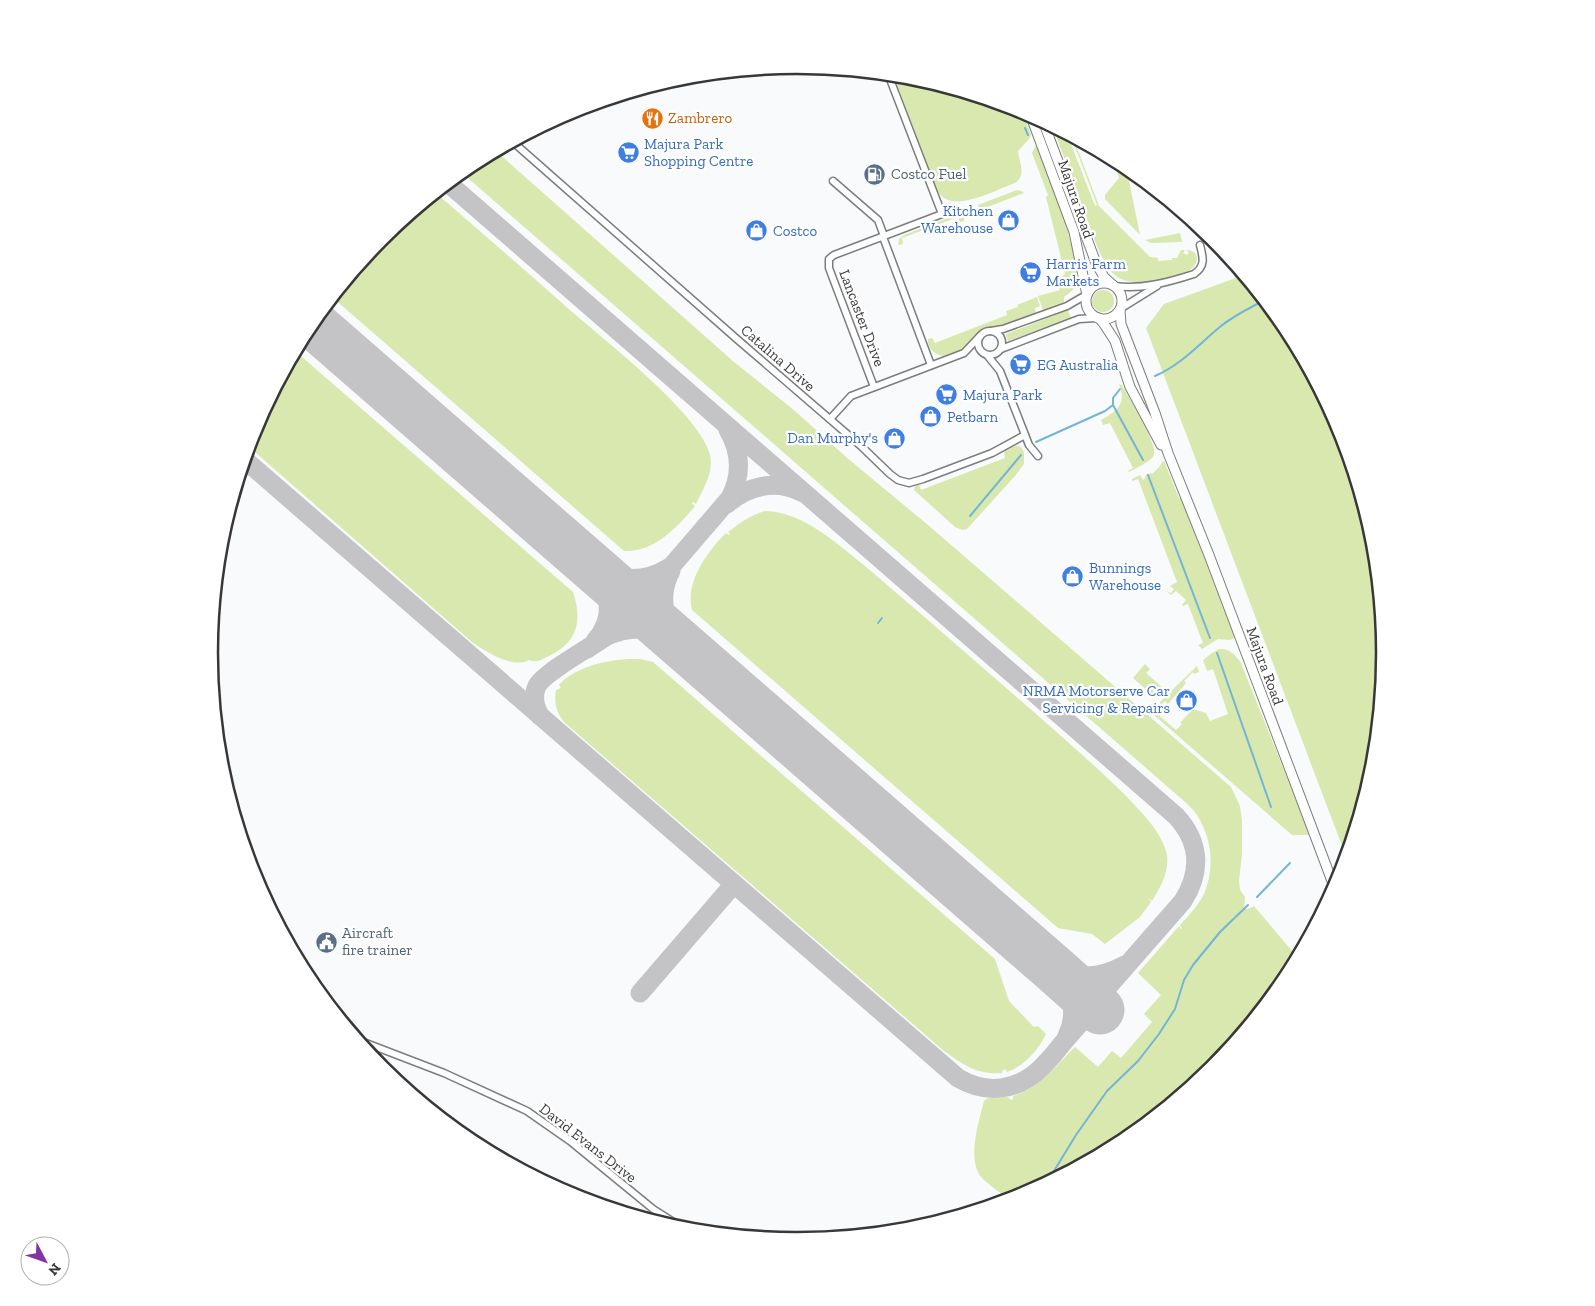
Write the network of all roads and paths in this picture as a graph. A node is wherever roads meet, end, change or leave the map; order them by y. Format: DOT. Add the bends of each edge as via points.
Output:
graph roads {
  1 [pos="891,82"];
  2 [pos="1034,124"];
  3 [pos="1046,130"];
  4 [pos="517,146"];
  5 [pos="833,181"];
  6 [pos="884,236"];
  7 [pos="1200,245"];
  8 [pos="1162,283"];
  9 [pos="1114,286"];
  10 [pos="1086,295"];
  11 [pos="1120,309"];
  12 [pos="1098,318"];
  13 [pos="991,331"];
  14 [pos="980,336"];
  15 [pos="1000,350"];
  16 [pos="964,353"];
  17 [pos="986,355"];
  18 [pos="932,366"];
  19 [pos="1000,371"];
  20 [pos="874,387"];
  21 [pos="830,419"];
  22 [pos="1025,435"];
  23 [pos="1168,453"];
  24 [pos="1038,456"];
  25 [pos="1331,879"];
  26 [pos="372,1045"];
  27 [pos="665,1217"];
  1 -- 6 [label="street, Lancaster Drive" via="942,214"];
  2 -- 10 [label="main road, Majura Road" via="1073,226"];
  3 -- 9 [label="main road, Majura Road" via="1096,263"];
  4 -- 21 [label="street, Catalina Drive"];
  5 -- 6 [label="street" via="878,220"];
  6 -- 18 [label="street"];
  6 -- 20 [label="street, Lancaster Drive" via="832,256 828,264"];
  7 -- 8 [label="street" via="1204,258 1199,271"];
  8 -- 9 [label="street" via="1132,288"];
  8 -- 11 [label="street"];
  9 -- 10 [label="main road" via="1104,282 1092,287"];
  9 -- 11 [label="main road" via="1122,298"];
  10 -- 12 [label="main road" via="1090,313"];
  10 -- 13 [label="street" via="1067,306"];
  11 -- 12 [label="main road" via="1111,318"];
  11 -- 23 [label="main road, Majura Road" via="1121,324"];
  12 -- 15 [label="street" via="1079,319"];
  12 -- 23 [label="main road, Majura Road" via="1115,342 1130,387"];
  13 -- 14 [label="street"];
  13 -- 15 [label="street" via="1001,337"];
  14 -- 16 [label="street"];
  14 -- 17 [label="street" via="978,346"];
  15 -- 17 [label="street" via="994,355"];
  15 -- 19 [label="street"];
  16 -- 17 [label="street"];
  16 -- 18 [label="street"];
  17 -- 19 [label="street"];
  18 -- 20 [label="street"];
  19 -- 22 [label="street"];
  20 -- 21 [label="street" via="849,397"];
  21 -- 22 [label="street, Catalina Drive" via="892,477 906,483 985,456"];
  22 -- 24 [label="street" via="1030,448"];
  23 -- 25 [label="main road, Majura Road"];
  26 -- 27 [label="street, David Evans Drive" via="527,1111"];
}
